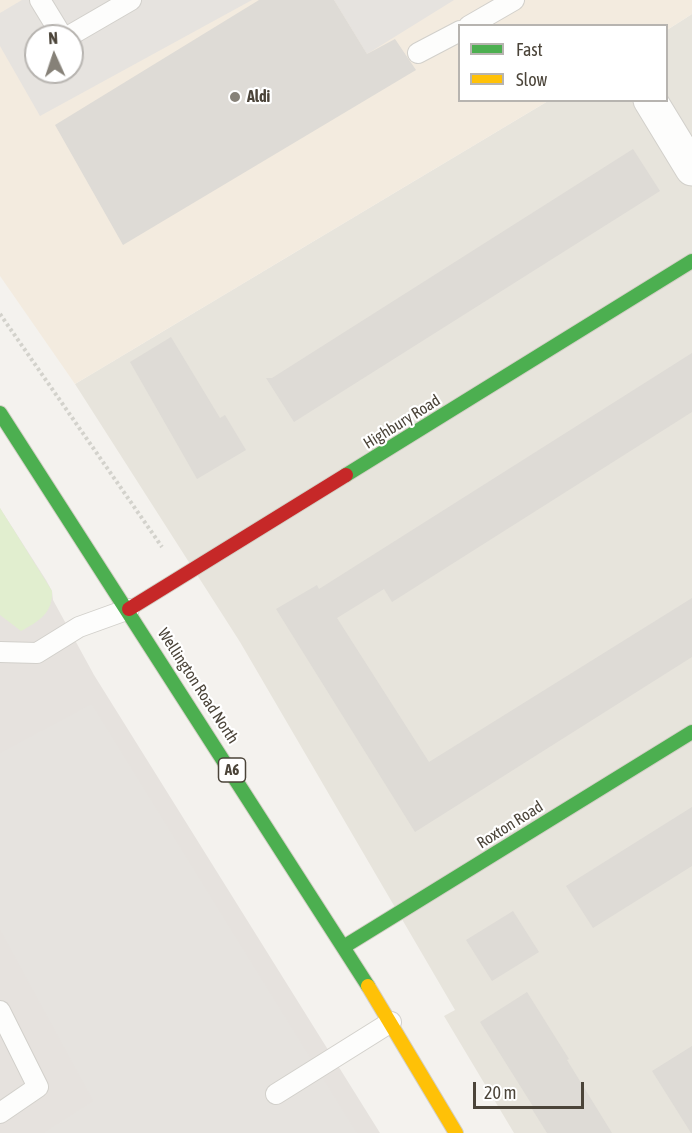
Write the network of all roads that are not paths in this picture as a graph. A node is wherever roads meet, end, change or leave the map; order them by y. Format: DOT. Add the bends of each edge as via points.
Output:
graph roads {
  1 [pos="40,0"];
  2 [pos="131,0"];
  3 [pos="514,0"];
  4 [pos="55,24"];
  5 [pos="472,24"];
  6 [pos="84,27"];
  7 [pos="458,32"];
  8 [pos="418,53"];
  9 [pos="651,102"];
  10 [pos="692,169"];
  11 [pos="692,261"];
  12 [pos="0,413"];
  13 [pos="129,609"];
  14 [pos="0,652"];
  15 [pos="692,732"];
  16 [pos="345,946"];
  17 [pos="0,1011"];
  18 [pos="391,1022"];
  19 [pos="276,1094"];
  20 [pos="0,1113"];
  21 [pos="456,1133"];
  1 -- 4 [label="lane"];
  2 -- 6 [label="lane"];
  3 -- 5 [label="lane"];
  7 -- 8 [label="lane"];
  9 -- 10 [label="street"];
  11 -- 13 [label="main road, Highbury Road"];
  12 -- 13 [label="main road, Wellington Road North / A6"];
  13 -- 14 [label="lane" via="79,627 37,653"];
  13 -- 16 [label="main road, Wellington Road North / A6"];
  15 -- 16 [label="main road, Roxton Road"];
  16 -- 18 [label="main road, Wellington Road North / A6"];
  17 -- 20 [label="lane" via="38,1087"];
  18 -- 19 [label="lane"];
  18 -- 21 [label="main road, Wellington Road North / A6"];
}
